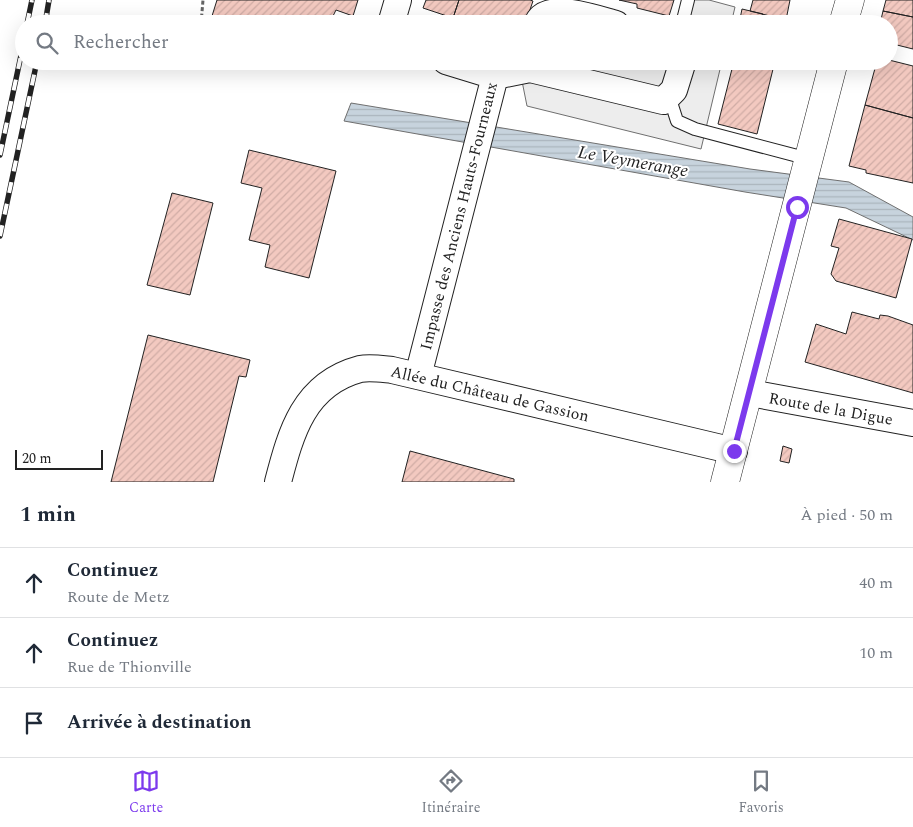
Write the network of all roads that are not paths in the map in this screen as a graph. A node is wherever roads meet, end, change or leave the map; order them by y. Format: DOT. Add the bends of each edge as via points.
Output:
graph roads {
  1 [pos="398,0"];
  2 [pos="688,0"];
  3 [pos="850,0"];
  4 [pos="394,15"];
  5 [pos="544,15"];
  6 [pos="582,15"];
  7 [pos="684,15"];
  8 [pos="846,15"];
  9 [pos="475,70"];
  10 [pos="513,70"];
  11 [pos="546,70"];
  12 [pos="680,70"];
  13 [pos="832,70"];
  14 [pos="495,76"];
  15 [pos="669,96"];
  16 [pos="809,159"];
  17 [pos="418,376"];
  18 [pos="750,393"];
  19 [pos="913,423"];
  20 [pos="734,451"];
  21 [pos="278,482"];
  22 [pos="726,482"];
  1 -- 4 [label="street"];
  2 -- 7 [label="lane"];
  3 -- 8 [label="main road"];
  5 -- 6 [label="street" via="560,9"];
  9 -- 14 [label="street, Impasse des Anciens Hauts-Fourneaux"];
  10 -- 14 [label="street"];
  11 -- 15 [label="street" via="663,102"];
  12 -- 15 [label="street"];
  13 -- 16 [label="main road"];
  14 -- 17 [label="street, Impasse des Anciens Hauts-Fourneaux"];
  15 -- 16 [label="lane" via="677,121 695,129"];
  16 -- 18 [label="main road"];
  17 -- 20 [label="street, Allée du Château de Gassion"];
  17 -- 21 [label="street, Allée du Château de Gassion" via="392,370 362,369 334,379 305,407 289,437"];
  18 -- 19 [label="street, Route de la Digue"];
  18 -- 20 [label="main road"];
  20 -- 22 [label="main road"];
}
